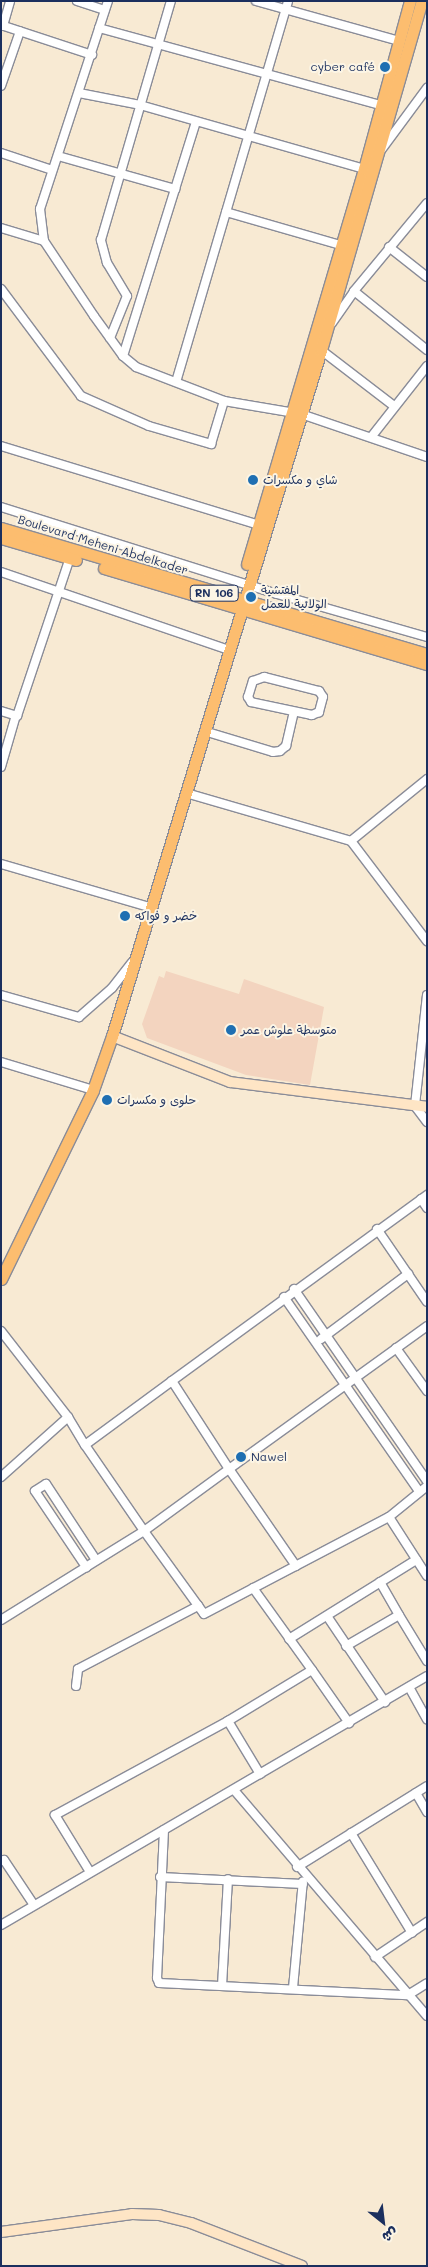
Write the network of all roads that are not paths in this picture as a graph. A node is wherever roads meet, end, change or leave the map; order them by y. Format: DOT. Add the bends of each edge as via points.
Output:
graph roads {
  1 [pos="10,1"];
  2 [pos="77,1"];
  3 [pos="108,1"];
  4 [pos="171,1"];
  5 [pos="256,1"];
  6 [pos="288,1"];
  7 [pos="410,1"];
  8 [pos="422,1"];
  9 [pos="105,10"];
  10 [pos="285,10"];
  11 [pos="2,25"];
  12 [pos="99,28"];
  13 [pos="20,31"];
  14 [pos="399,40"];
  15 [pos="159,45"];
  16 [pos="92,54"];
  17 [pos="267,74"];
  18 [pos="1,86"];
  19 [pos="427,88"];
  20 [pos="79,93"];
  21 [pos="140,105"];
  22 [pos="381,105"];
  23 [pos="196,122"];
  24 [pos="249,137"];
  25 [pos="1,153"];
  26 [pos="378,155"];
  27 [pos="58,156"];
  28 [pos="364,169"];
  29 [pos="52,170"];
  30 [pos="120,174"];
  31 [pos="175,189"];
  32 [pos="427,204"];
  33 [pos="226,212"];
  34 [pos="1,228"];
  35 [pos="44,241"];
  36 [pos="340,244"];
  37 [pos="389,247"];
  38 [pos="427,277"];
  39 [pos="1,289"];
  40 [pos="354,291"];
  41 [pos="326,332"];
  42 [pos="110,338"];
  43 [pos="320,350"];
  44 [pos="427,350"];
  45 [pos="123,356"];
  46 [pos="427,366"];
  47 [pos="176,382"];
  48 [pos="224,401"];
  49 [pos="394,406"];
  50 [pos="297,413"];
  51 [pos="372,436"];
  52 [pos="1,446"];
  53 [pos="427,457"];
  54 [pos="1,507"];
  55 [pos="262,526"];
  56 [pos="1,528"];
  57 [pos="1,538"];
  58 [pos="70,558"];
  59 [pos="1,572"];
  60 [pos="245,584"];
  61 [pos="61,592"];
  62 [pos="240,605"];
  63 [pos="427,637"];
  64 [pos="228,650"];
  65 [pos="427,654"];
  66 [pos="427,664"];
  67 [pos="1,711"];
  68 [pos="294,712"];
  69 [pos="16,716"];
  70 [pos="204,731"];
  71 [pos="1,767"];
  72 [pos="427,780"];
  73 [pos="186,793"];
  74 [pos="351,841"];
  75 [pos="1,864"];
  76 [pos="152,908"];
  77 [pos="427,941"];
  78 [pos="138,954"];
  79 [pos="1,995"];
  80 [pos="427,995"];
  81 [pos="426,1024"];
  82 [pos="112,1036"];
  83 [pos="1,1062"];
  84 [pos="93,1090"];
  85 [pos="415,1106"];
  86 [pos="427,1107"];
  87 [pos="427,1122"];
  88 [pos="424,1197"];
  89 [pos="427,1208"];
  90 [pos="377,1229"];
  91 [pos="408,1274"];
  92 [pos="1,1278"];
  93 [pos="294,1289"];
  94 [pos="284,1297"];
  95 [pos="427,1302"];
  96 [pos="427,1326"];
  97 [pos="1,1331"];
  98 [pos="325,1336"];
  99 [pos="316,1344"];
  100 [pos="396,1348"];
  101 [pos="355,1379"];
  102 [pos="172,1381"];
  103 [pos="346,1386"];
  104 [pos="427,1391"];
  105 [pos="68,1417"];
  106 [pos="85,1444"];
  107 [pos="229,1469"];
  108 [pos="1,1477"];
  109 [pos="427,1481"];
  110 [pos="427,1486"];
  111 [pos="418,1490"];
  112 [pos="389,1517"];
  113 [pos="144,1531"];
  114 [pos="96,1560"];
  115 [pos="416,1560"];
  116 [pos="296,1566"];
  117 [pos="86,1567"];
  118 [pos="427,1576"];
  119 [pos="380,1582"];
  120 [pos="253,1588"];
  121 [pos="198,1606"];
  122 [pos="399,1615"];
  123 [pos="327,1616"];
  124 [pos="1,1620"];
  125 [pos="289,1639"];
  126 [pos="346,1646"];
  127 [pos="427,1661"];
  128 [pos="312,1670"];
  129 [pos="427,1676"];
  130 [pos="76,1686"];
  131 [pos="409,1687"];
  132 [pos="385,1702"];
  133 [pos="427,1718"];
  134 [pos="228,1721"];
  135 [pos="349,1723"];
  136 [pos="260,1774"];
  137 [pos="427,1786"];
  138 [pos="234,1790"];
  139 [pos="416,1793"];
  140 [pos="427,1812"];
  141 [pos="164,1830"];
  142 [pos="351,1833"];
  143 [pos="1,1861"];
  144 [pos="297,1867"];
  145 [pos="90,1872"];
  146 [pos="304,1874"];
  147 [pos="160,1876"];
  148 [pos="228,1879"];
  149 [pos="303,1884"];
  150 [pos="34,1905"];
  151 [pos="427,1922"];
  152 [pos="1,1925"];
  153 [pos="412,1933"];
  154 [pos="375,1957"];
  155 [pos="427,1983"];
  156 [pos="222,1986"];
  157 [pos="293,1988"];
  158 [pos="408,1995"];
  159 [pos="427,2016"];
  160 [pos="1,2232"];
  161 [pos="302,2266"];
  1 -- 11 [label="street"];
  2 -- 9 [label="street"];
  3 -- 9 [label="street"];
  4 -- 15 [label="street"];
  5 -- 10 [label="street"];
  6 -- 10 [label="street"];
  7 -- 14 [label="main road"];
  8 -- 26 [label="main road"];
  9 -- 12 [label="street"];
  10 -- 14 [label="street"];
  10 -- 17 [label="street"];
  11 -- 13 [label="street"];
  12 -- 15 [label="street"];
  12 -- 16 [label="street"];
  13 -- 16 [label="street"];
  13 -- 18 [label="street"];
  14 -- 22 [label="main road"];
  15 -- 17 [label="street"];
  15 -- 21 [label="street"];
  16 -- 20 [label="street"];
  17 -- 22 [label="street"];
  17 -- 24 [label="street"];
  19 -- 26 [label="street"];
  20 -- 21 [label="street"];
  20 -- 27 [label="street"];
  21 -- 23 [label="street"];
  21 -- 30 [label="street"];
  22 -- 28 [label="main road"];
  23 -- 24 [label="street"];
  23 -- 31 [label="street"];
  24 -- 28 [label="street"];
  24 -- 33 [label="street"];
  25 -- 29 [label="street"];
  26 -- 41 [label="main road"];
  27 -- 29 [label="street"];
  27 -- 30 [label="street"];
  28 -- 36 [label="main road"];
  29 -- 35 [label="street" via="40,209"];
  30 -- 31 [label="street"];
  30 -- 42 [label="street" via="101,240 107,263 127,296"];
  31 -- 45 [label="street"];
  32 -- 37 [label="street"];
  33 -- 36 [label="street"];
  33 -- 47 [label="street"];
  34 -- 35 [label="street"];
  35 -- 42 [label="street"];
  36 -- 50 [label="main road"];
  37 -- 38 [label="street"];
  37 -- 40 [label="street"];
  39 -- 48 [label="street" via="81,396 149,426 211,444"];
  40 -- 41 [label="street"];
  40 -- 44 [label="street"];
  41 -- 43 [label="main road"];
  42 -- 45 [label="street"];
  43 -- 49 [label="street"];
  43 -- 50 [label="main road"];
  45 -- 47 [label="street" via="136,366"];
  46 -- 49 [label="street"];
  47 -- 48 [label="street"];
  48 -- 50 [label="street"];
  49 -- 51 [label="street"];
  50 -- 51 [label="street"];
  50 -- 55 [label="main road"];
  51 -- 53 [label="street"];
  52 -- 55 [label="street"];
  54 -- 60 [label="street"];
  55 -- 60 [label="main road"];
  56 -- 62 [label="main road, Boulevard Meheni Abdelkader / RN 106"];
  57 -- 58 [label="main road, Boulevard Meheni Abdelkader / RN 106"];
  58 -- 61 [label="street"];
  58 -- 62 [label="main road, Boulevard Meheni Abdelkader / RN 106"];
  59 -- 61 [label="street"];
  60 -- 62 [label="main road"];
  60 -- 63 [label="street"];
  61 -- 64 [label="street"];
  61 -- 69 [label="street"];
  62 -- 64 [label="main road"];
  62 -- 65 [label="main road, Boulevard Meheni Abdelkader / RN 106"];
  62 -- 66 [label="main road, Boulevard Meheni Abdelkader / RN 106"];
  64 -- 70 [label="main road"];
  67 -- 69 [label="street"];
  68 -- 68 [label="street" via="251,702 248,697 253,681 264,677 322,693 316,714"];
  68 -- 70 [label="street" via="286,746 280,751 273,752"];
  69 -- 71 [label="street"];
  70 -- 73 [label="main road"];
  72 -- 74 [label="street"];
  73 -- 74 [label="street"];
  73 -- 76 [label="main road"];
  74 -- 77 [label="street"];
  75 -- 76 [label="street"];
  76 -- 78 [label="main road"];
  78 -- 79 [label="street" via="112,988 79,1017"];
  78 -- 82 [label="main road"];
  80 -- 81 [label="street"];
  81 -- 85 [label="street"];
  82 -- 84 [label="main road"];
  82 -- 85 [label="street" via="230,1082"];
  83 -- 84 [label="street"];
  84 -- 92 [label="main road"];
  85 -- 86 [label="street"];
  85 -- 87 [label="street"];
  88 -- 89 [label="street"];
  88 -- 90 [label="street"];
  90 -- 91 [label="street"];
  90 -- 93 [label="street"];
  91 -- 95 [label="street"];
  91 -- 98 [label="street"];
  93 -- 94 [label="street"];
  93 -- 98 [label="street"];
  94 -- 99 [label="street"];
  94 -- 102 [label="street"];
  96 -- 100 [label="street"];
  97 -- 105 [label="street"];
  98 -- 99 [label="street"];
  98 -- 101 [label="street"];
  99 -- 103 [label="street"];
  100 -- 101 [label="street"];
  100 -- 104 [label="street"];
  101 -- 103 [label="street"];
  101 -- 109 [label="street"];
  102 -- 106 [label="street"];
  102 -- 107 [label="street"];
  103 -- 107 [label="street"];
  103 -- 111 [label="street"];
  105 -- 106 [label="street"];
  105 -- 108 [label="street"];
  106 -- 113 [label="street"];
  107 -- 113 [label="street"];
  107 -- 116 [label="street"];
  110 -- 111 [label="street"];
  111 -- 112 [label="street"];
  112 -- 115 [label="street"];
  112 -- 116 [label="street"];
  113 -- 114 [label="street"];
  113 -- 121 [label="street"];
  114 -- 117 [label="street"];
  114 -- 117 [label="street" via="46,1484 35,1491"];
  115 -- 118 [label="street"];
  115 -- 119 [label="street"];
  116 -- 120 [label="street"];
  117 -- 124 [label="street"];
  119 -- 122 [label="street"];
  119 -- 123 [label="street"];
  120 -- 121 [label="street" via="204,1614"];
  120 -- 125 [label="street"];
  121 -- 130 [label="street" via="78,1670"];
  122 -- 126 [label="street"];
  122 -- 127 [label="street"];
  123 -- 125 [label="street"];
  123 -- 126 [label="street"];
  125 -- 128 [label="street"];
  126 -- 132 [label="street"];
  128 -- 134 [label="street"];
  128 -- 135 [label="street"];
  129 -- 131 [label="street"];
  131 -- 132 [label="street"];
  131 -- 133 [label="street"];
  132 -- 135 [label="street"];
  134 -- 136 [label="street"];
  134 -- 145 [label="street" via="55,1815"];
  135 -- 136 [label="street"];
  136 -- 138 [label="street"];
  137 -- 139 [label="street"];
  138 -- 141 [label="street"];
  138 -- 144 [label="street"];
  139 -- 140 [label="street"];
  139 -- 142 [label="street"];
  141 -- 145 [label="street"];
  141 -- 147 [label="street"];
  142 -- 144 [label="street"];
  142 -- 153 [label="street"];
  143 -- 150 [label="street" via="4,1860"];
  144 -- 146 [label="street"];
  145 -- 150 [label="street"];
  146 -- 149 [label="street"];
  146 -- 154 [label="street"];
  147 -- 148 [label="street"];
  147 -- 156 [label="street" via="159,1983"];
  148 -- 149 [label="street"];
  148 -- 156 [label="street"];
  149 -- 157 [label="street"];
  150 -- 152 [label="street"];
  151 -- 153 [label="street"];
  153 -- 154 [label="street"];
  154 -- 158 [label="street"];
  155 -- 158 [label="street"];
  156 -- 157 [label="street"];
  157 -- 158 [label="street"];
  158 -- 159 [label="street"];
  160 -- 161 [label="street" via="132,2214 159,2214 191,2222"];
}
